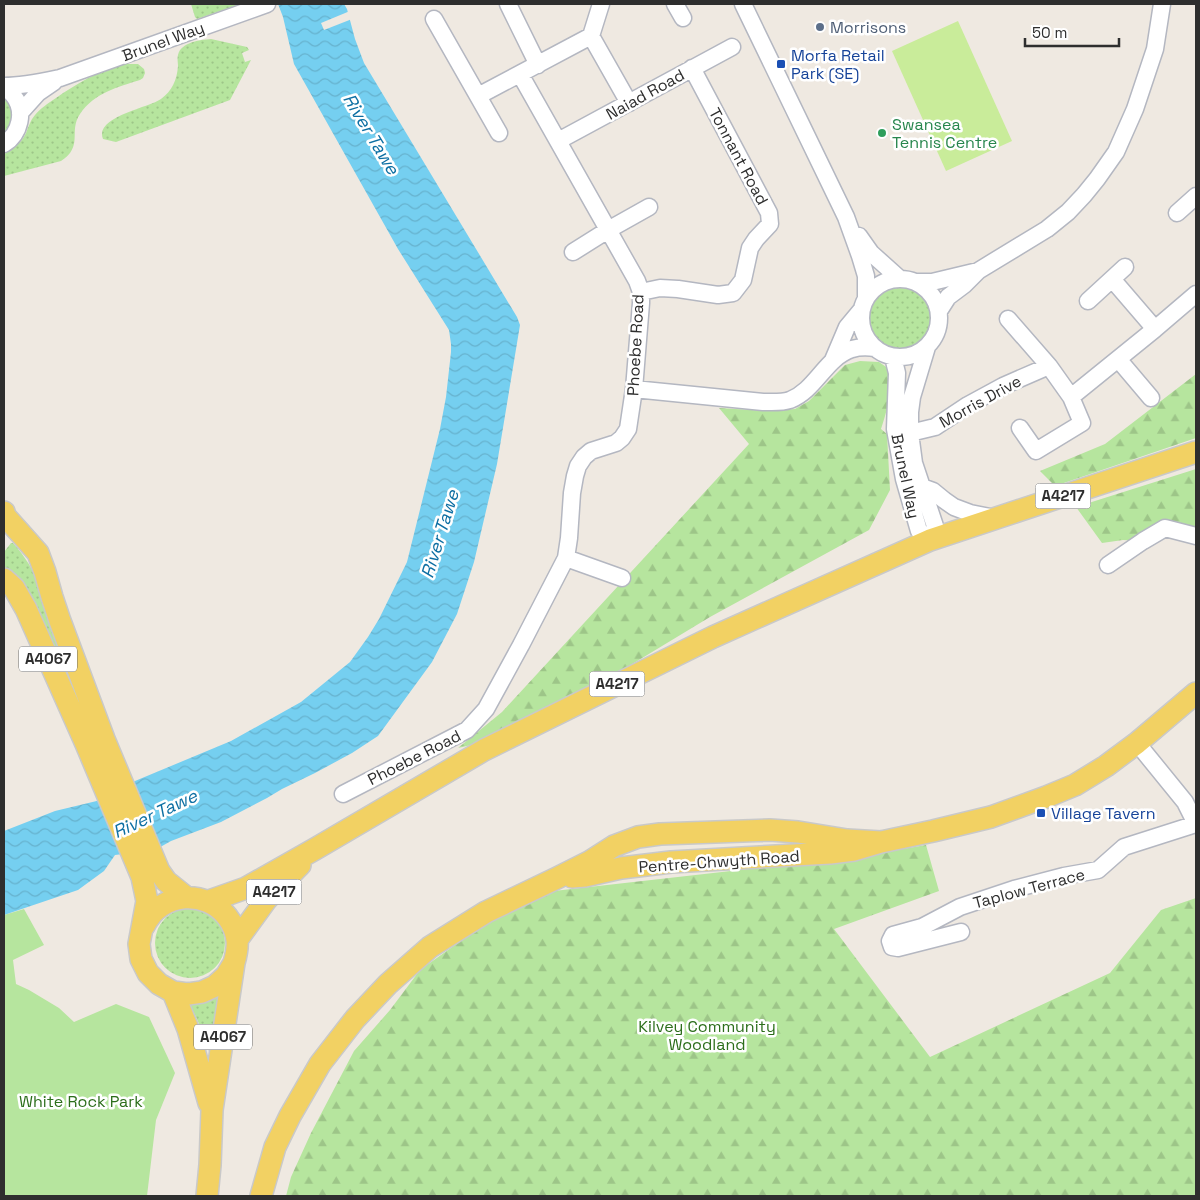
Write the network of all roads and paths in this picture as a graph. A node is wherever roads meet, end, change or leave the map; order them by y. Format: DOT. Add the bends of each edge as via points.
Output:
graph roads {
  1 [pos="266,4"];
  2 [pos="508,4"];
  3 [pos="601,4"];
  4 [pos="743,4"];
  5 [pos="1162,4"];
  6 [pos="434,19"];
  7 [pos="592,36"];
  8 [pos="732,47"];
  9 [pos="538,65"];
  10 [pos="692,68"];
  11 [pos="520,74"];
  12 [pos="60,78"];
  13 [pos="4,87"];
  14 [pos="478,96"];
  15 [pos="629,103"];
  16 [pos="20,113"];
  17 [pos="500,133"];
  18 [pos="558,141"];
  19 [pos="4,144"];
  20 [pos="1196,196"];
  21 [pos="649,207"];
  22 [pos="1177,213"];
  23 [pos="846,217"];
  24 [pos="608,230"];
  25 [pos="573,252"];
  26 [pos="1125,267"];
  27 [pos="978,271"];
  28 [pos="900,279"];
  29 [pos="1112,279"];
  30 [pos="917,282"];
  31 [pos="641,292"];
  32 [pos="1196,294"];
  33 [pos="1088,301"];
  34 [pos="864,304"];
  35 [pos="939,311"];
  36 [pos="1008,319"];
  37 [pos="1155,329"];
  38 [pos="927,347"];
  39 [pos="875,348"];
  40 [pos="893,357"];
  41 [pos="1118,359"];
  42 [pos="833,360"];
  43 [pos="1049,366"];
  44 [pos="634,389"];
  45 [pos="1071,397"];
  46 [pos="1151,398"];
  47 [pos="1020,428"];
  48 [pos="910,433"];
  49 [pos="1196,452"];
  50 [pos="922,487"];
  51 [pos="4,512"];
  52 [pos="995,518"];
  53 [pos="4,529"];
  54 [pos="1196,536"];
  55 [pos="930,540"];
  56 [pos="566,558"];
  57 [pos="1108,565"];
  58 [pos="622,578"];
  59 [pos="4,579"];
  60 [pos="52,597"];
  61 [pos="1196,693"];
  62 [pos="95,741"];
  63 [pos="1137,743"];
  64 [pos="343,794"];
  65 [pos="1196,824"];
  66 [pos="881,842"];
  67 [pos="315,849"];
  68 [pos="151,874"];
  69 [pos="557,878"];
  70 [pos="186,897"];
  71 [pos="209,901"];
  72 [pos="142,929"];
  73 [pos="961,932"];
  74 [pos="237,940"];
  75 [pos="234,963"];
  76 [pos="173,992"];
  77 [pos="212,1110"];
  78 [pos="207,1196"];
  79 [pos="261,1196"];
  1 -- 12 [label="street, Brunel Way"];
  2 -- 9 [label="street"];
  3 -- 7 [label="street"];
  4 -- 23 [label="street"];
  5 -- 27 [label="street" via="1155,49 1135,109 1116,152 1068,212"];
  6 -- 14 [label="street"];
  7 -- 9 [label="street"];
  7 -- 15 [label="street"];
  8 -- 10 [label="street, Naiad Road"];
  9 -- 11 [label="street"];
  10 -- 15 [label="street, Naiad Road"];
  10 -- 31 [label="street, Tonnant Road" via="769,213 770,224 750,248 743,280 733,293 718,296 660,288"];
  11 -- 14 [label="street"];
  11 -- 18 [label="street, Phoebe Road"];
  12 -- 13 [label="street, Brunel Way"];
  12 -- 16 [label="street, Brunel Way" via="38,93"];
  13 -- 16 [label="street, Brunel Way" via="13,95"];
  14 -- 17 [label="street"];
  15 -- 18 [label="street, Naiad Road"];
  16 -- 19 [label="street, Brunel Way" via="16,132"];
  18 -- 24 [label="street, Phoebe Road"];
  20 -- 22 [label="street"];
  21 -- 24 [label="street"];
  23 -- 28 [label="street" via="871,253"];
  23 -- 34 [label="street" via="866,276"];
  24 -- 25 [label="street"];
  24 -- 31 [label="street, Phoebe Road"];
  26 -- 29 [label="street"];
  27 -- 30 [label="street" via="932,282"];
  27 -- 35 [label="street" via="948,298"];
  28 -- 30 [label="street"];
  28 -- 34 [label="street" via="880,284"];
  29 -- 33 [label="street"];
  29 -- 37 [label="street"];
  30 -- 35 [label="street" via="935,299"];
  31 -- 44 [label="street, Phoebe Road"];
  32 -- 37 [label="street"];
  34 -- 39 [label="street" via="863,330"];
  34 -- 42 [label="street" via="847,327"];
  35 -- 38 [label="street" via="939,324"];
  36 -- 43 [label="street"];
  37 -- 41 [label="street"];
  38 -- 40 [label="street" via="906,357"];
  38 -- 48 [label="street, Brunel Way" via="912,397"];
  39 -- 40 [label="street"];
  39 -- 42 [label="street" via="850,350"];
  40 -- 55 [label="street, Brunel Way" via="897,374 895,430 904,479 918,531"];
  41 -- 45 [label="street"];
  41 -- 46 [label="street"];
  42 -- 44 [label="street" via="807,390 781,402"];
  43 -- 45 [label="street"];
  43 -- 48 [label="street, Morris Drive" via="1003,386 935,427"];
  44 -- 56 [label="street, Phoebe Road" via="628,429 622,438 591,451 578,466 574,476"];
  45 -- 47 [label="street" via="1082,423 1036,452"];
  48 -- 50 [label="street, Brunel Way" via="914,463"];
  49 -- 52 [label="main road, A4217"];
  50 -- 52 [label="street" via="954,507"];
  50 -- 55 [label="street, Brunel Way" via="935,526"];
  51 -- 60 [label="main road, A4067" via="38,553"];
  52 -- 55 [label="main road, A4217"];
  53 -- 60 [label="main road, A4067" via="21,546"];
  54 -- 57 [label="street" via="1165,528"];
  55 -- 67 [label="main road, A4217" via="713,637 484,750"];
  56 -- 58 [label="street"];
  56 -- 64 [label="street, Phoebe Road" via="486,709 467,730"];
  59 -- 62 [label="main road, A4067" via="14,588 26,609"];
  60 -- 62 [label="main road, A4067"];
  61 -- 63 [label="main road, Pentre-Chwyth Road"];
  62 -- 68 [label="main road, A4067"];
  63 -- 65 [label="street" via="1185,802"];
  63 -- 66 [label="main road, Pentre-Chwyth Road" via="1075,785 1046,798 991,817"];
  65 -- 73 [label="street, Taplow Terrace" via="1124,847 1098,870 1014,889 960,907 922,927 893,935 890,941 892,947 898,948"];
  66 -- 69 [label="main road, Pentre-Chwyth Road" via="830,853 671,862"];
  66 -- 69 [label="main road, Pentre-Chwyth Road" via="770,830 660,834 638,837 614,846"];
  67 -- 71 [label="main road, A4217" via="246,888"];
  67 -- 74 [label="main road, A4217" via="266,900"];
  68 -- 70 [label="main road" via="166,880"];
  68 -- 72 [label="main road, A4067"];
  69 -- 79 [label="main road, Pentre-Chwyth Road" via="486,912 430,948 354,1019 320,1064 290,1116 275,1147"];
  70 -- 71 [label="main road"];
  70 -- 72 [label="main road" via="159,906"];
  71 -- 74 [label="main road" via="232,924"];
  72 -- 76 [label="main road, A4067" via="141,959 148,973"];
  74 -- 75 [label="main road, A4067"];
  75 -- 76 [label="main road, A4067" via="216,986 188,994"];
  75 -- 77 [label="main road, A4067"];
  76 -- 77 [label="main road, A4067" via="188,1029"];
  77 -- 78 [label="main road, A4067"];
}
